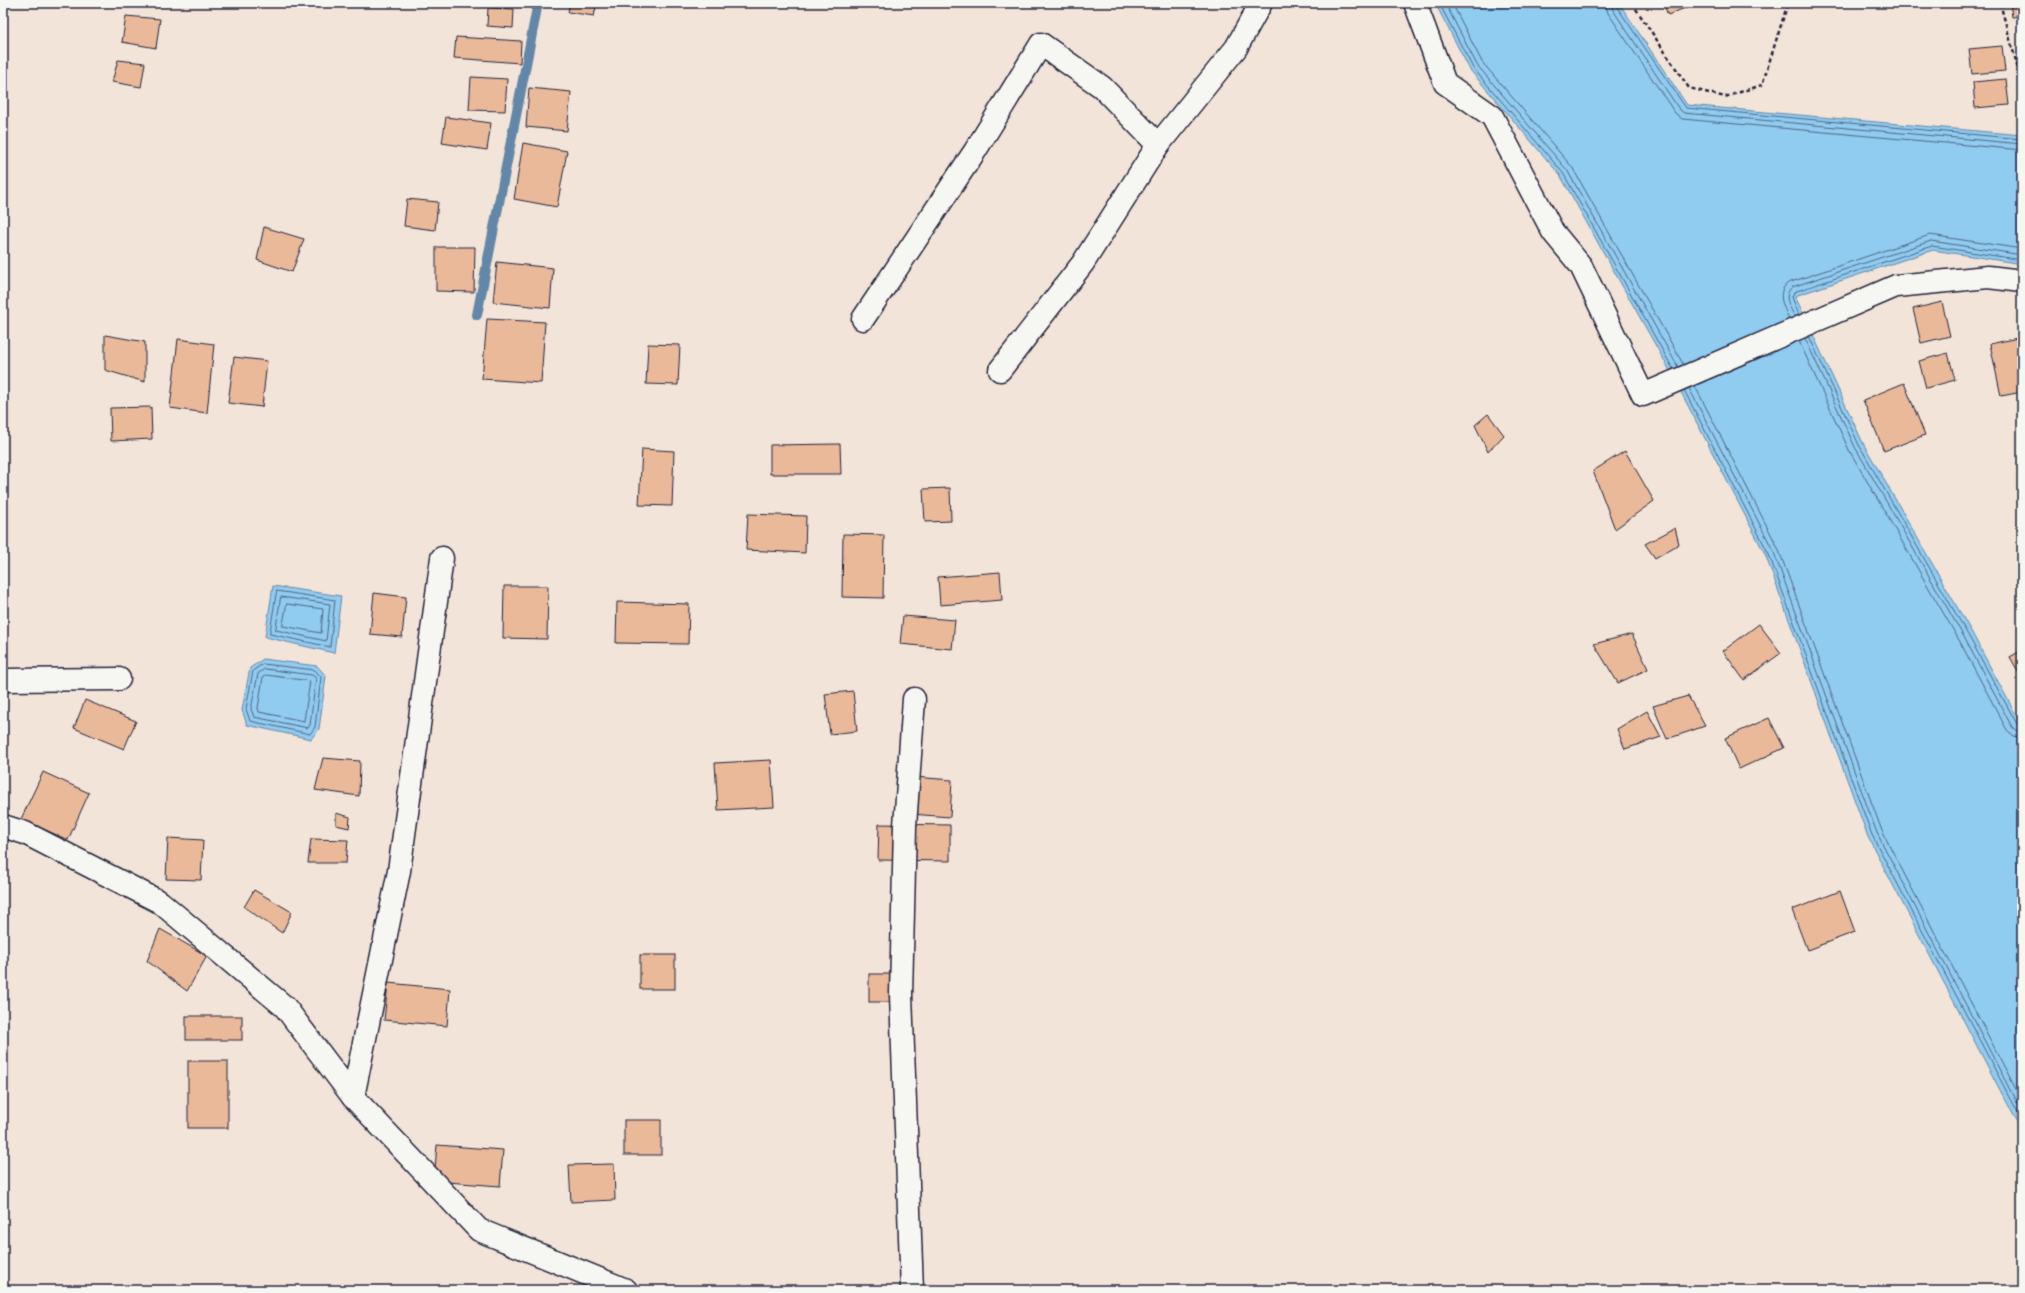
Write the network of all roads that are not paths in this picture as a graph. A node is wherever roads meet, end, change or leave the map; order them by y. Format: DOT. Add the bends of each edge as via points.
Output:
graph roads {
  1 [pos="1261,3"];
  2 [pos="1415,3"];
  3 [pos="1158,145"];
  4 [pos="2022,281"];
  5 [pos="863,319"];
  6 [pos="1000,370"];
  7 [pos="442,558"];
  8 [pos="119,679"];
  9 [pos="3,680"];
  10 [pos="914,699"];
  11 [pos="3,826"];
  12 [pos="353,1097"];
  13 [pos="626,1290"];
  14 [pos="912,1290"];
  1 -- 3 [label="street" via="1236,48"];
  2 -- 4 [label="street" via="1445,83 1492,116 1553,232 1581,266 1643,395 1896,286 1988,277"];
  3 -- 5 [label="street" via="1102,87 1042,44"];
  3 -- 6 [label="street" via="1083,263"];
  7 -- 12 [label="street" via="398,871"];
  8 -- 9 [label="street"];
  10 -- 14 [label="street" via="904,826 901,995"];
  11 -- 12 [label="street" via="25,833 160,902 285,1007"];
  12 -- 13 [label="street" via="479,1230"];
}
